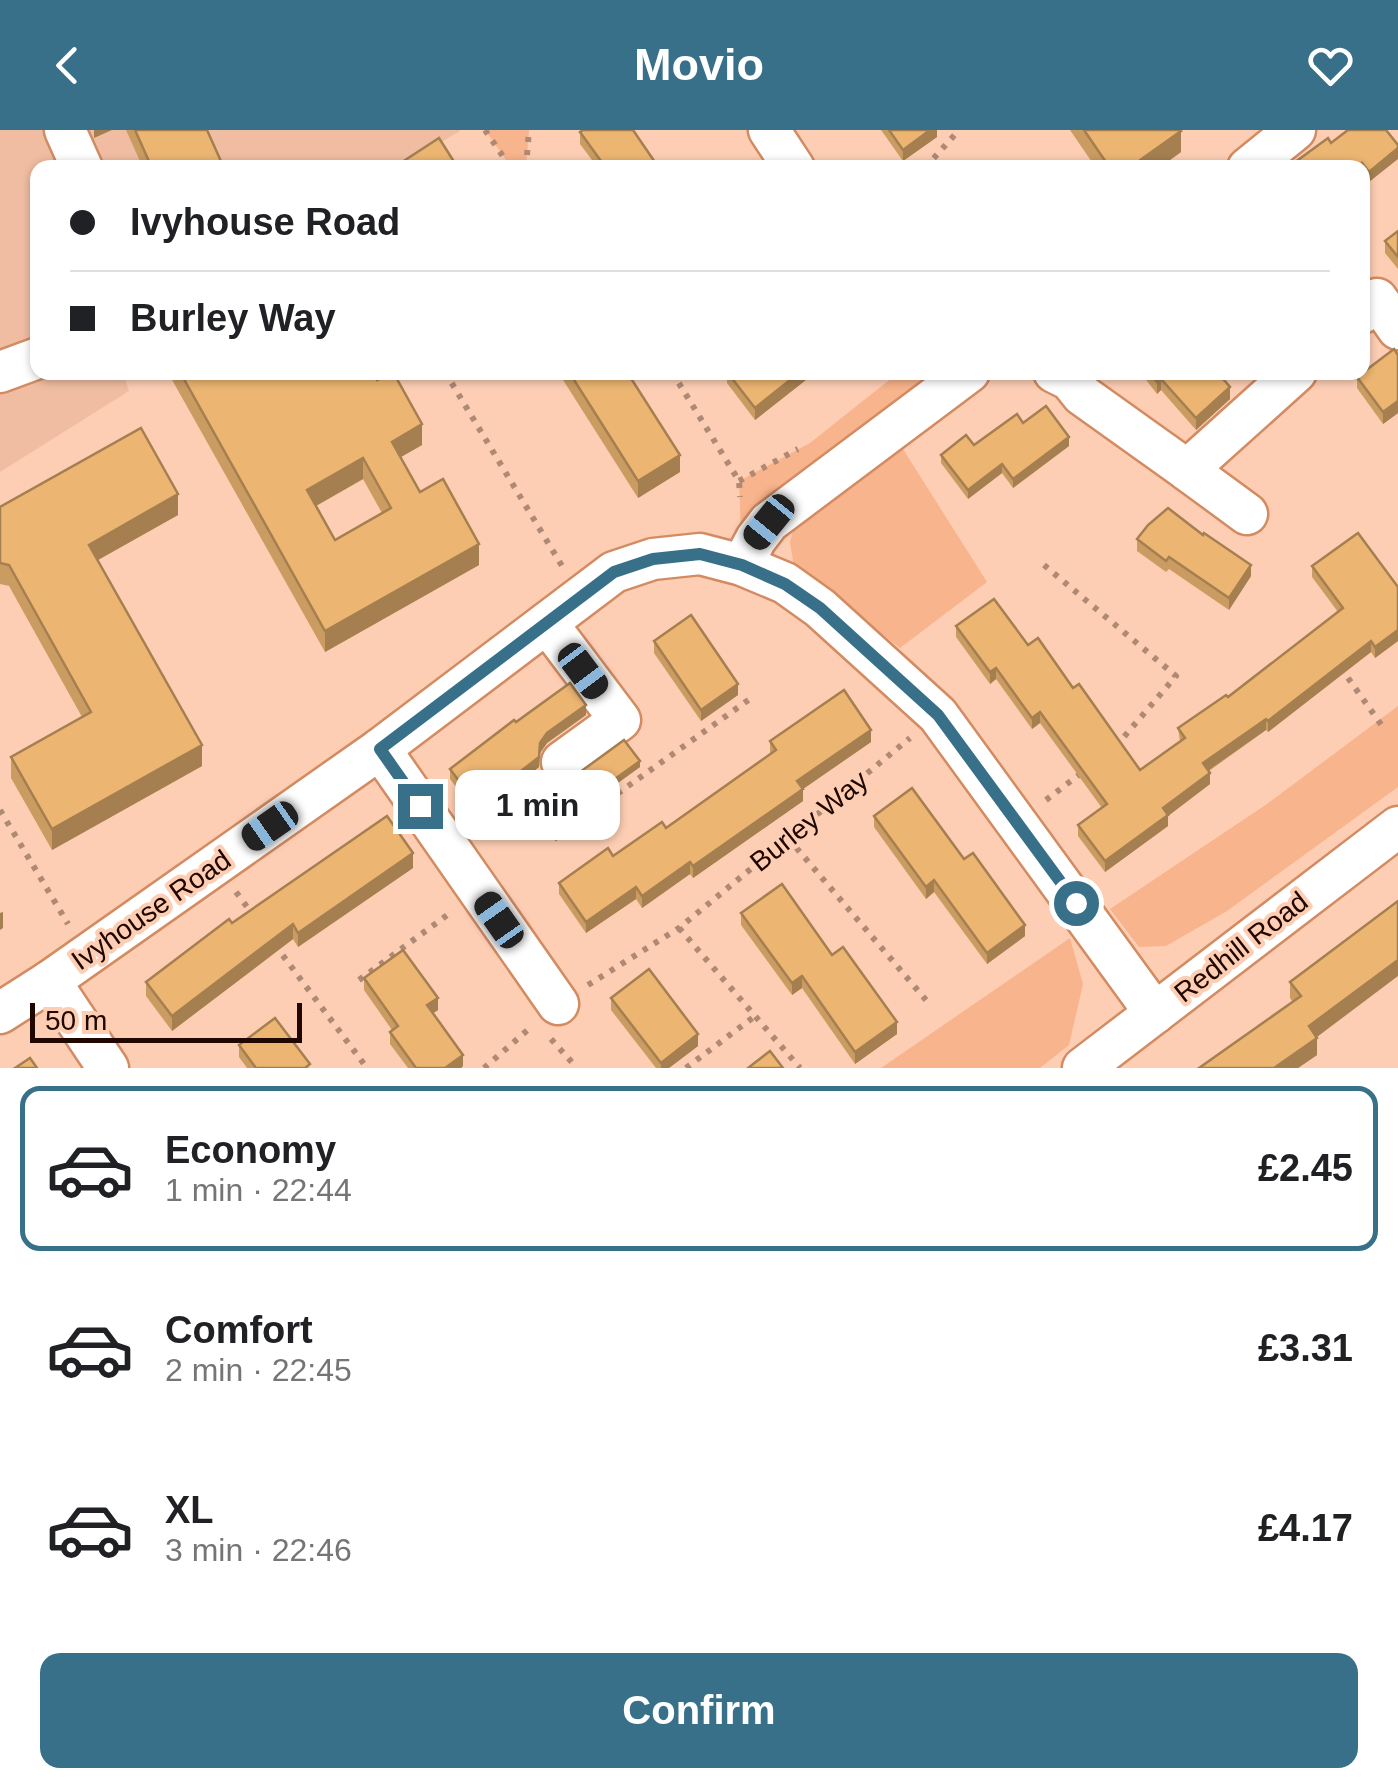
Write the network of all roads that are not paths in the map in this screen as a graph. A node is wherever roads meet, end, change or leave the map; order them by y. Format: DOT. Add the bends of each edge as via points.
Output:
graph roads {
  1 [pos="65,130"];
  2 [pos="769,130"];
  3 [pos="1295,130"];
  4 [pos="78,160"];
  5 [pos="789,160"];
  6 [pos="1258,160"];
  7 [pos="1370,306"];
  8 [pos="1398,328"];
  9 [pos="30,361"];
  10 [pos="0,372"];
  11 [pos="957,380"];
  12 [pos="1070,380"];
  13 [pos="1287,380"];
  14 [pos="1187,470"];
  15 [pos="1247,514"];
  16 [pos="742,565"];
  17 [pos="547,622"];
  18 [pos="380,749"];
  19 [pos="562,762"];
  20 [pos="1398,826"];
  21 [pos="50,980"];
  22 [pos="558,1004"];
  23 [pos="1155,1013"];
  24 [pos="0,1014"];
  25 [pos="108,1068"];
  26 [pos="1083,1068"];
  1 -- 4 [label="street"];
  2 -- 5 [label="street"];
  3 -- 6 [label="street"];
  7 -- 8 [label="street" via="1377,300"];
  9 -- 10 [label="street"];
  11 -- 16 [label="street" via="769,522"];
  12 -- 14 [label="street"];
  13 -- 14 [label="street"];
  14 -- 15 [label="street"];
  16 -- 17 [label="street, Ivyhouse Road" via="700,554 653,559 614,572"];
  16 -- 23 [label="street, Ivyhouse Road" via="820,608 938,715"];
  17 -- 18 [label="street, Ivyhouse Road"];
  17 -- 19 [label="street" via="620,720"];
  18 -- 21 [label="street, Ivyhouse Road"];
  18 -- 22 [label="street"];
  20 -- 23 [label="street, Redhill Road"];
  21 -- 24 [label="street, Ivyhouse Road"];
  21 -- 25 [label="street"];
  23 -- 26 [label="street, Redhill Road"];
}
